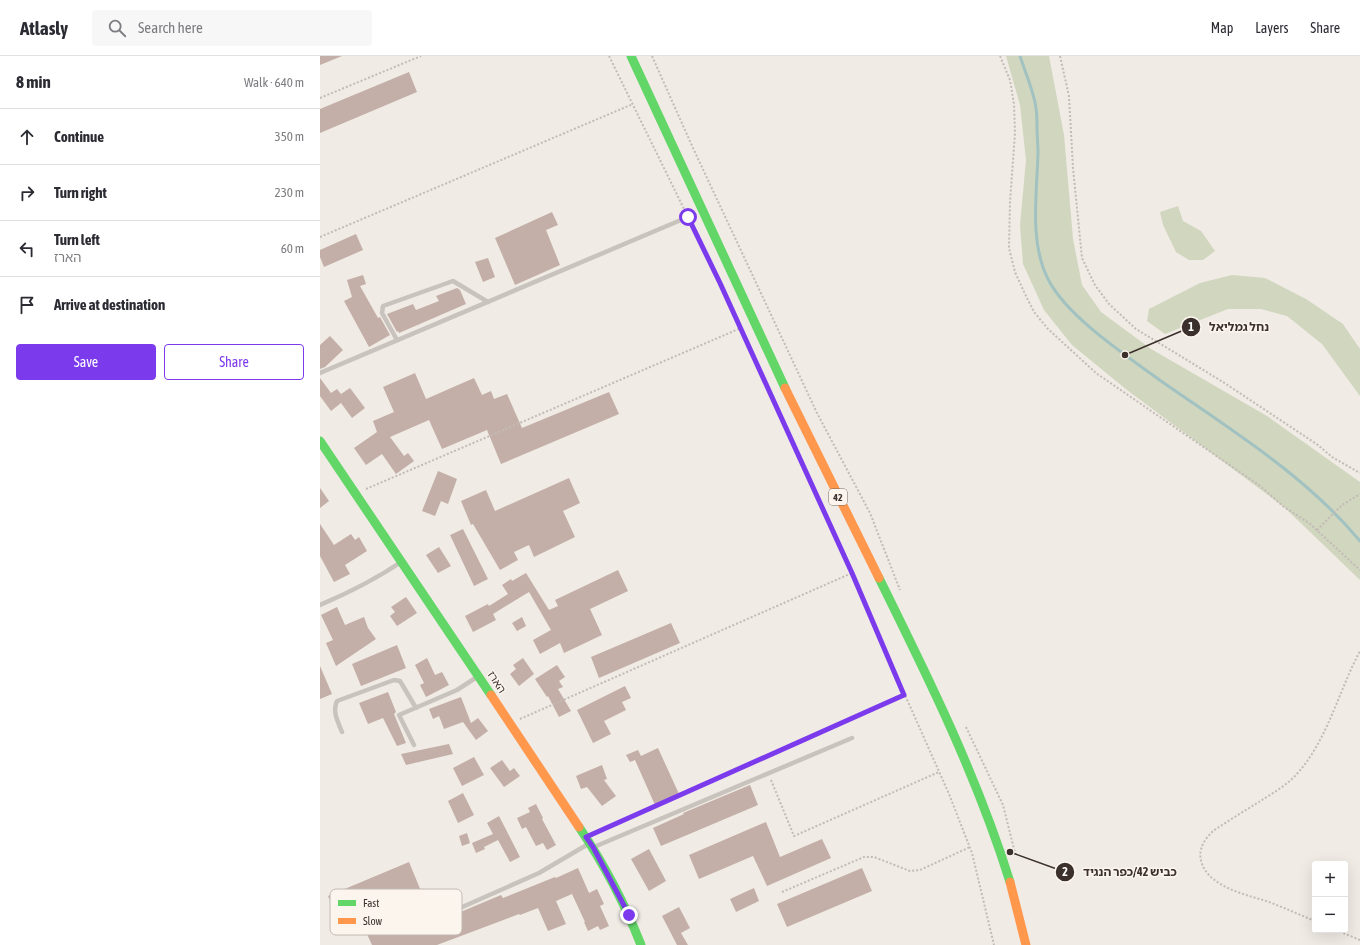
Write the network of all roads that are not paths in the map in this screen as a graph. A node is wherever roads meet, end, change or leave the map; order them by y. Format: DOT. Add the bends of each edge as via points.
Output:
graph roads {
  1 [pos="631,56"];
  2 [pos="688,217"];
  3 [pos="488,302"];
  4 [pos="397,340"];
  5 [pos="320,373"];
  6 [pos="320,441"];
  7 [pos="401,562"];
  8 [pos="320,605"];
  9 [pos="478,676"];
  10 [pos="416,708"];
  11 [pos="342,732"];
  12 [pos="852,738"];
  13 [pos="414,745"];
  14 [pos="590,843"];
  15 [pos="462,907"];
  16 [pos="641,945"];
  17 [pos="1026,945"];
  1 -- 17 [label="main road, 42" via="818,455 930,682 962,753 995,834 1021,914"];
  2 -- 3 [label="lane"];
  3 -- 4 [label="lane"];
  3 -- 4 [label="lane" via="452,280 383,306 382,313"];
  4 -- 5 [label="lane"];
  6 -- 7 [label="main road, הארז"];
  7 -- 8 [label="lane" via="369,582"];
  7 -- 9 [label="main road, הארז"];
  9 -- 10 [label="lane" via="457,690"];
  9 -- 14 [label="main road, הארז"];
  10 -- 11 [label="lane" via="400,681 394,680 337,701 335,713"];
  10 -- 13 [label="lane" via="399,715"];
  12 -- 14 [label="lane"];
  14 -- 15 [label="lane" via="539,873"];
  14 -- 16 [label="main road, הארז" via="629,915"];
}
